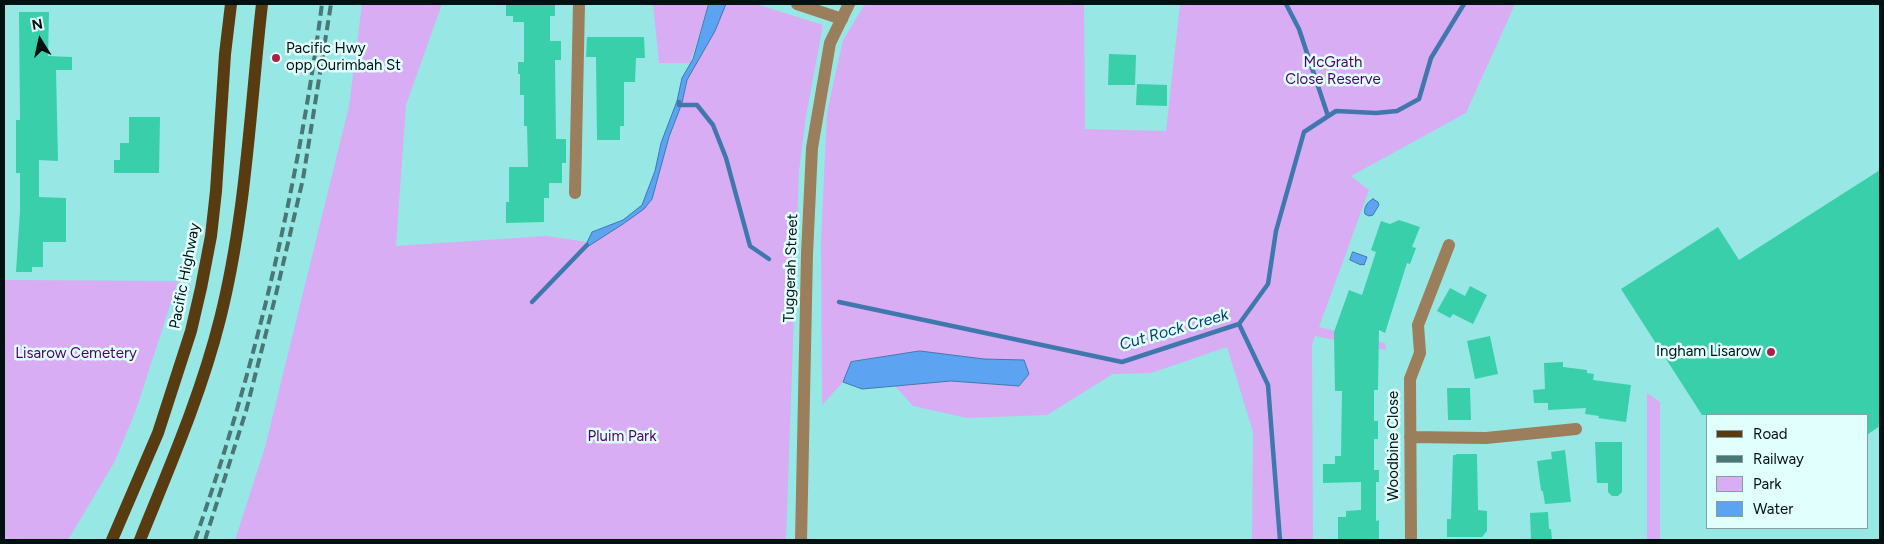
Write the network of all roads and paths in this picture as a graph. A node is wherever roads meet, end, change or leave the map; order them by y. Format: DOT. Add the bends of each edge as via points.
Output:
graph roads {
  1 [pos="231,4"];
  2 [pos="262,4"];
  3 [pos="579,4"];
  4 [pos="797,4"];
  5 [pos="849,4"];
  6 [pos="842,19"];
  7 [pos="575,193"];
  8 [pos="1448,245"];
  9 [pos="1576,429"];
  10 [pos="1410,438"];
  11 [pos="112,540"];
  12 [pos="140,540"];
  13 [pos="801,540"];
  14 [pos="1411,540"];
  1 -- 11 [label="main road, Pacific Highway" via="216,191 201,288 191,331 158,432"];
  2 -- 12 [label="main road" via="244,192 220,319 203,378"];
  3 -- 7 [label="street"];
  4 -- 6 [label="street"];
  5 -- 6 [label="street, Tuggerah Street"];
  6 -- 13 [label="street, Tuggerah Street" via="830,43 812,148"];
  8 -- 10 [label="street, Woodbine Close" via="1418,325 1420,353 1410,379"];
  9 -- 10 [label="street" via="1486,438"];
  10 -- 14 [label="street, Woodbine Close"];
}
